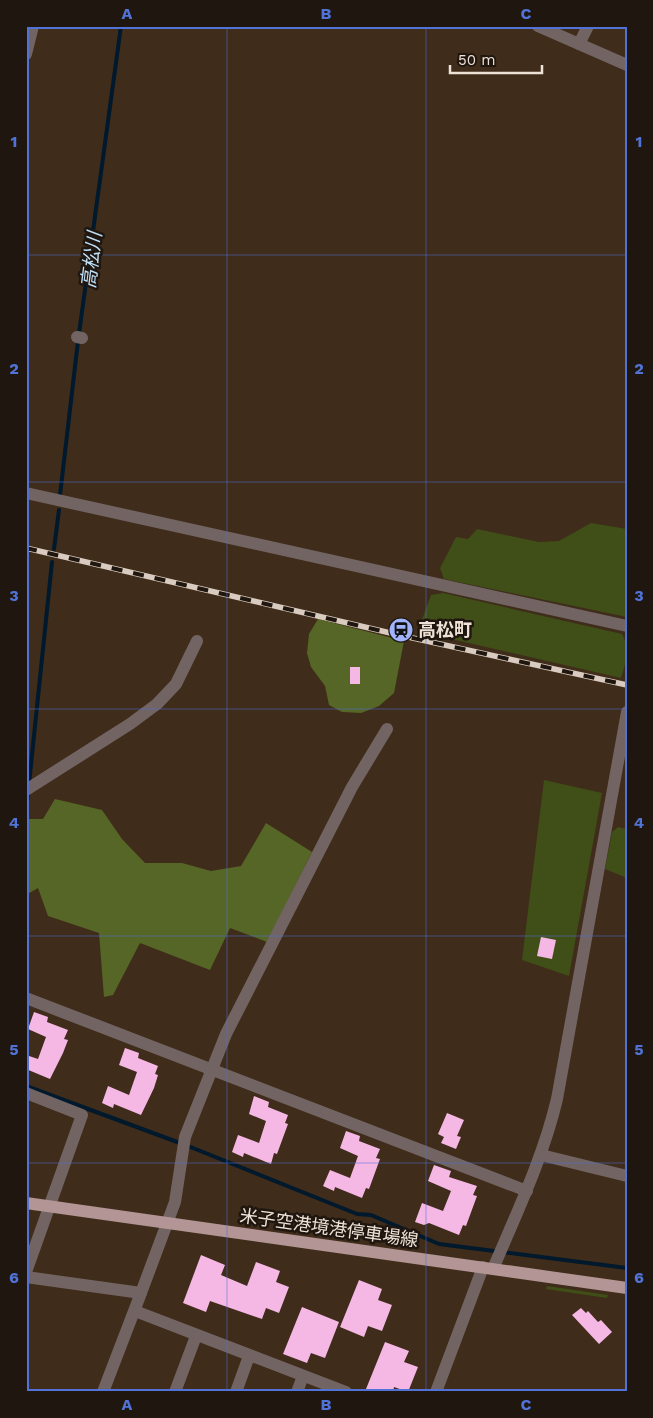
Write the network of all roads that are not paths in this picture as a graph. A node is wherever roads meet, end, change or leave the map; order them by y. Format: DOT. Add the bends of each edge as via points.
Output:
graph roads {
  1 [pos="33,26"];
  2 [pos="538,26"];
  3 [pos="588,26"];
  4 [pos="578,44"];
  5 [pos="26,54"];
  6 [pos="627,65"];
  7 [pos="26,492"];
  8 [pos="627,626"];
  9 [pos="197,640"];
  10 [pos="627,712"];
  11 [pos="387,729"];
  12 [pos="26,790"];
  13 [pos="26,998"];
  14 [pos="212,1069"];
  15 [pos="26,1094"];
  16 [pos="541,1155"];
  17 [pos="627,1176"];
  18 [pos="527,1191"];
  19 [pos="26,1203"];
  20 [pos="50,1207"];
  21 [pos="168,1223"];
  22 [pos="488,1268"];
  23 [pos="26,1272"];
  24 [pos="26,1277"];
  25 [pos="627,1288"];
  26 [pos="141,1294"];
  27 [pos="134,1311"];
  28 [pos="196,1336"];
  29 [pos="249,1356"];
  30 [pos="303,1376"];
  31 [pos="104,1392"];
  32 [pos="175,1392"];
  33 [pos="236,1392"];
  34 [pos="297,1392"];
  35 [pos="346,1392"];
  36 [pos="436,1392"];
  1 -- 5 [label="street"];
  2 -- 4 [label="street"];
  3 -- 4 [label="street"];
  4 -- 6 [label="street"];
  7 -- 8 [label="street"];
  9 -- 12 [label="street" via="176,684 157,704"];
  10 -- 16 [label="street" via="557,1099"];
  11 -- 14 [label="street" via="352,787 250,984"];
  13 -- 14 [label="street"];
  14 -- 18 [label="street"];
  14 -- 21 [label="street" via="186,1137"];
  15 -- 20 [label="street" via="82,1115"];
  16 -- 17 [label="street"];
  16 -- 18 [label="street"];
  18 -- 22 [label="street"];
  19 -- 20 [label="main road, 米子空港境港停車場線"];
  20 -- 21 [label="main road, 米子空港境港停車場線"];
  20 -- 23 [label="street"];
  21 -- 22 [label="main road, 米子空港境港停車場線"];
  21 -- 26 [label="street"];
  22 -- 25 [label="main road, 米子空港境港停車場線"];
  22 -- 36 [label="street"];
  24 -- 26 [label="street"];
  26 -- 27 [label="street"];
  27 -- 28 [label="street"];
  27 -- 31 [label="street"];
  28 -- 29 [label="street"];
  28 -- 32 [label="street"];
  29 -- 30 [label="street"];
  29 -- 33 [label="street"];
  30 -- 34 [label="street"];
  30 -- 35 [label="street"];
}
